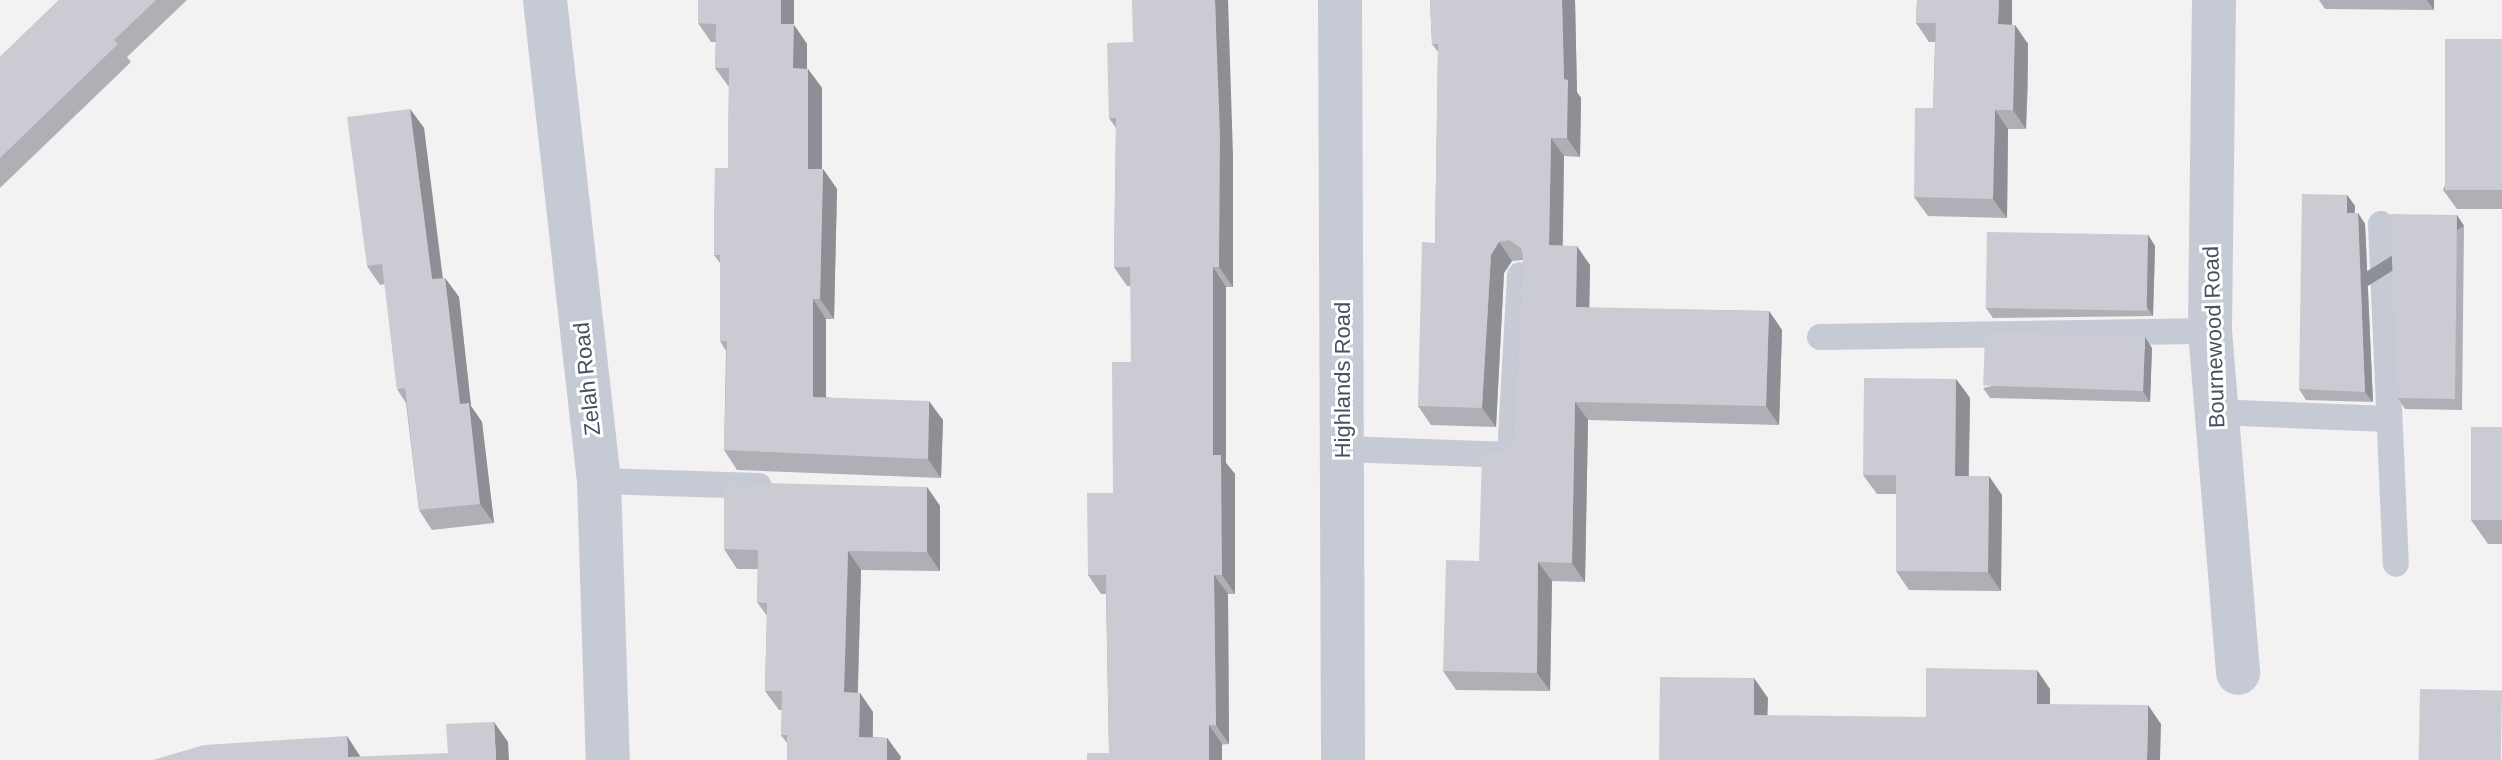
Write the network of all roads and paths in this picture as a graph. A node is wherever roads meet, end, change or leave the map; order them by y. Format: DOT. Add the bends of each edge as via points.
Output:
graph roads {
  1 [pos="545,0"];
  2 [pos="1340,0"];
  3 [pos="2214,0"];
  4 [pos="2381,224"];
  5 [pos="1520,275"];
  6 [pos="2210,331"];
  7 [pos="1820,337"];
  8 [pos="2214,412"];
  9 [pos="2389,419"];
  10 [pos="1344,449"];
  11 [pos="599,481"];
  12 [pos="790,487"];
  13 [pos="2396,564"];
  14 [pos="2238,673"];
  15 [pos="608,760"];
  16 [pos="1343,760"];
  1 -- 11 [label="street, Zelah Road"];
  2 -- 10 [label="street, Highlands Road"];
  3 -- 6 [label="street, Bournewood Road"];
  4 -- 9 [label="lane"];
  5 -- 10 [label="lane" via="1510,455"];
  6 -- 7 [label="lane"];
  6 -- 8 [label="street, Bournewood Road"];
  8 -- 9 [label="lane"];
  8 -- 14 [label="street, Bournewood Road"];
  9 -- 13 [label="lane"];
  10 -- 16 [label="street, Highlands Road"];
  11 -- 12 [label="lane"];
  11 -- 15 [label="street, Zelah Road"];
}
